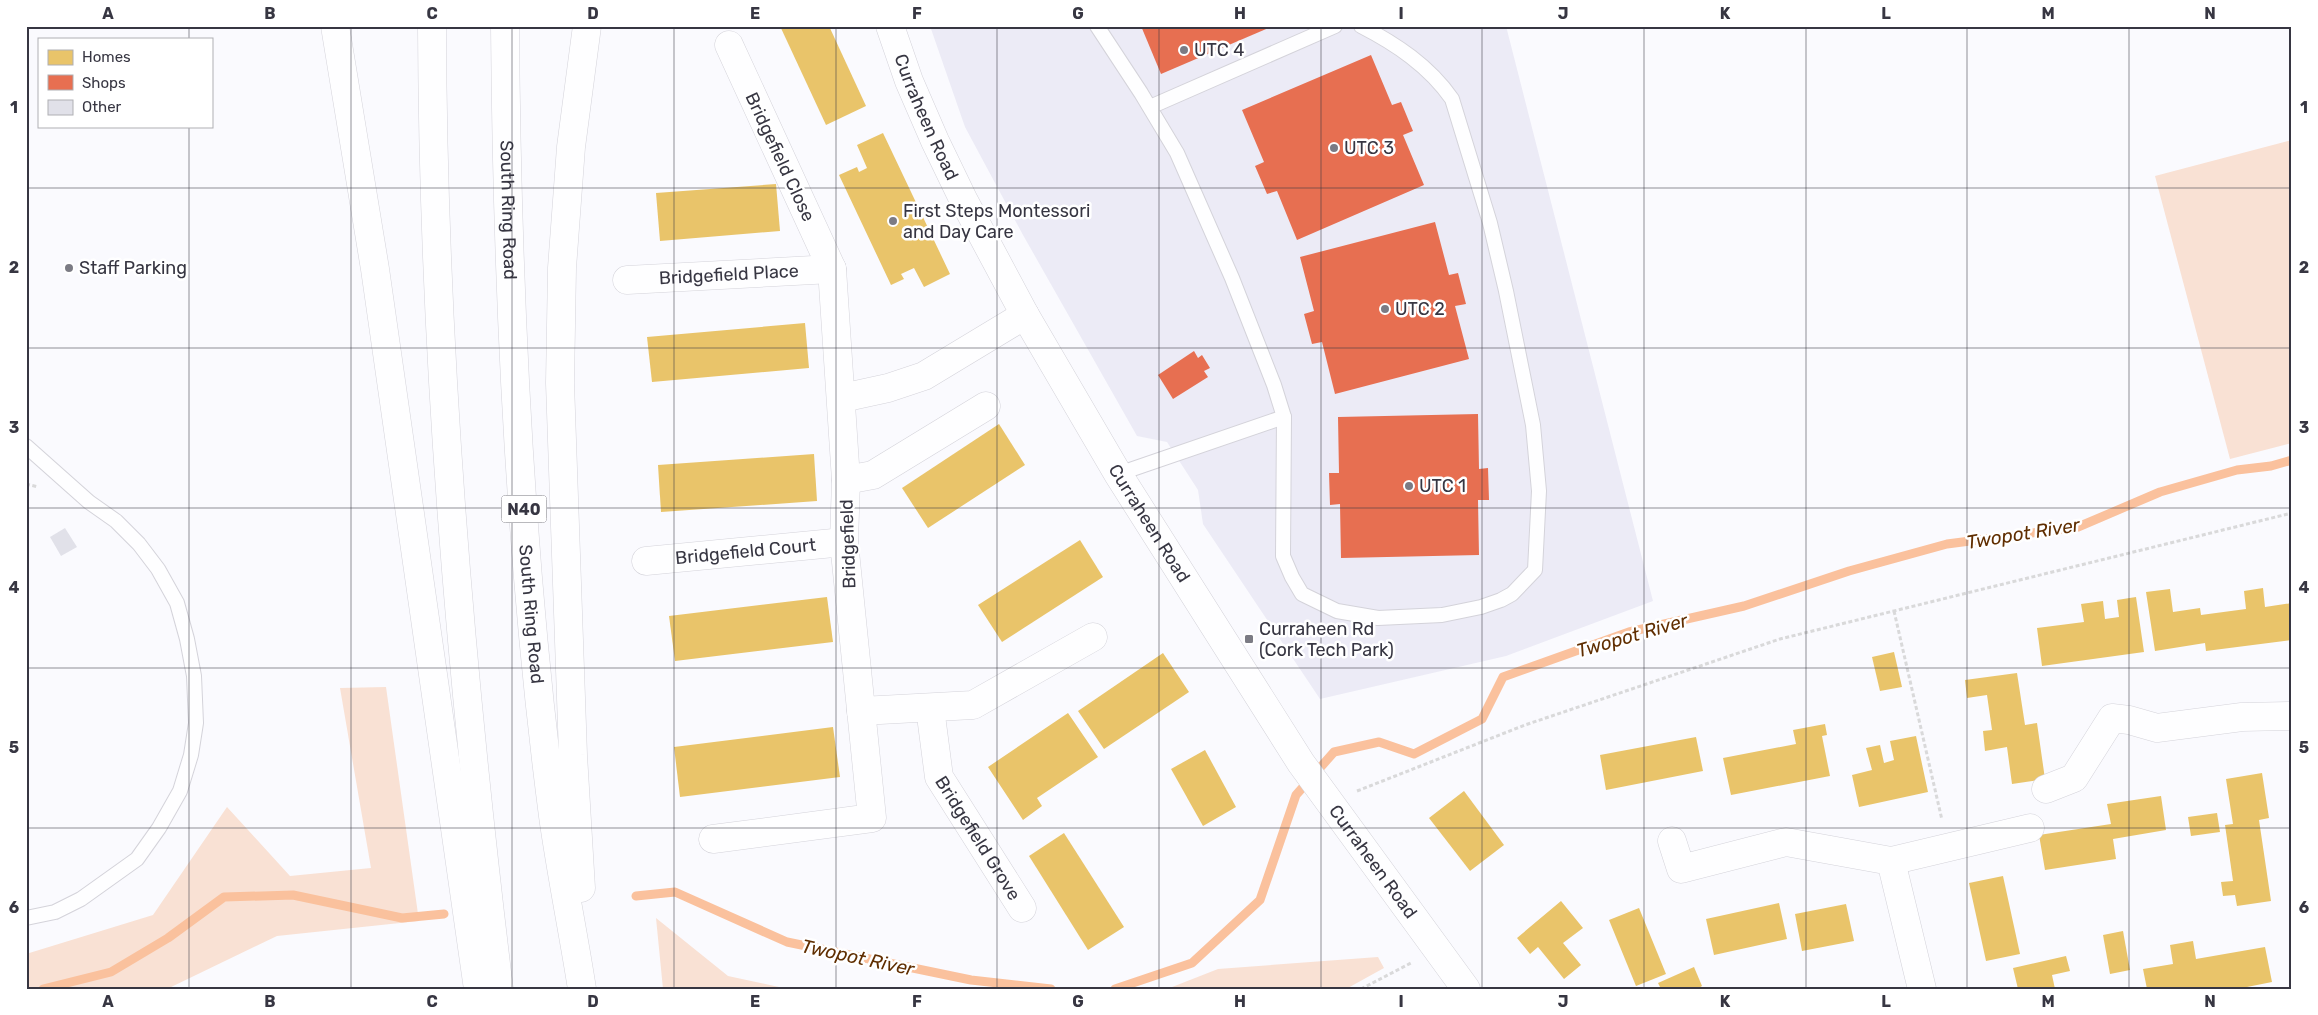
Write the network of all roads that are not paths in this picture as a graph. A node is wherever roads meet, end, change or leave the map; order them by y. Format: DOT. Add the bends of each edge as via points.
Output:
graph roads {
  1 [pos="335,26"];
  2 [pos="432,26"];
  3 [pos="505,26"];
  4 [pos="587,26"];
  5 [pos="890,26"];
  6 [pos="1096,26"];
  7 [pos="1335,26"];
  8 [pos="1362,26"];
  9 [pos="729,45"];
  10 [pos="1150,107"];
  11 [pos="832,269"];
  12 [pos="627,280"];
  13 [pos="1024,315"];
  14 [pos="842,398"];
  15 [pos="986,406"];
  16 [pos="1284,417"];
  17 [pos="26,446"];
  18 [pos="1118,474"];
  19 [pos="846,480"];
  20 [pos="844,542"];
  21 [pos="646,561"];
  22 [pos="1092,637"];
  23 [pos="930,708"];
  24 [pos="861,711"];
  25 [pos="2292,716"];
  26 [pos="2046,789"];
  27 [pos="2030,828"];
  28 [pos="713,839"];
  29 [pos="1672,841"];
  30 [pos="1890,862"];
  31 [pos="1022,908"];
  32 [pos="26,918"];
  33 [pos="478,989"];
  34 [pos="499,989"];
  35 [pos="582,989"];
  36 [pos="586,989"];
  37 [pos="1466,989"];
  38 [pos="1922,989"];
  1 -- 33 [label="main road" via="394,393"];
  2 -- 34 [label="main road" via="435,215 457,596"];
  3 -- 35 [label="main road, South Ring Road / N40" via="512,331 529,597 554,817"];
  4 -- 36 [label="main road" via="570,157 562,268 560,384 573,745"];
  5 -- 13 [label="main road, Curraheen Road" via="935,142"];
  6 -- 10 [label="lane"];
  7 -- 10 [label="lane"];
  8 -- 16 [label="lane" via="1418,62 1440,82 1452,99 1472,159 1506,291 1534,425 1539,491 1535,570 1502,600 1442,615 1378,618 1357,615 1337,611 1302,594 1283,556"];
  9 -- 11 [label="main road, Bridgefield Close"];
  10 -- 16 [label="lane" via="1177,153 1232,278"];
  11 -- 12 [label="main road, Bridgefield Place"];
  11 -- 14 [label="main road, Bridgefield"];
  13 -- 14 [label="main road" via="924,376 897,386"];
  13 -- 18 [label="main road, Curraheen Road"];
  14 -- 19 [label="main road, Bridgefield"];
  15 -- 19 [label="main road" via="873,476"];
  16 -- 18 [label="lane"];
  17 -- 32 [label="lane" via="89,502 116,521 158,569 177,603 187,640 194,676 196,724 180,791 159,828 136,858 81,899 55,912"];
  18 -- 37 [label="main road, Curraheen Road" via="1300,763"];
  19 -- 20 [label="main road, Bridgefield"];
  20 -- 21 [label="main road, Bridgefield Court"];
  20 -- 24 [label="main road, Bridgefield"];
  22 -- 23 [label="main road" via="973,705"];
  23 -- 24 [label="main road"];
  23 -- 31 [label="main road, Bridgefield Grove" via="939,777"];
  24 -- 28 [label="main road, Bridgefield" via="872,818"];
  25 -- 26 [label="main road" via="2242,717 2157,728 2112,718 2074,778"];
  27 -- 30 [label="main road"];
  29 -- 30 [label="main road" via="1681,869 1786,842"];
  30 -- 38 [label="main road"];
}
